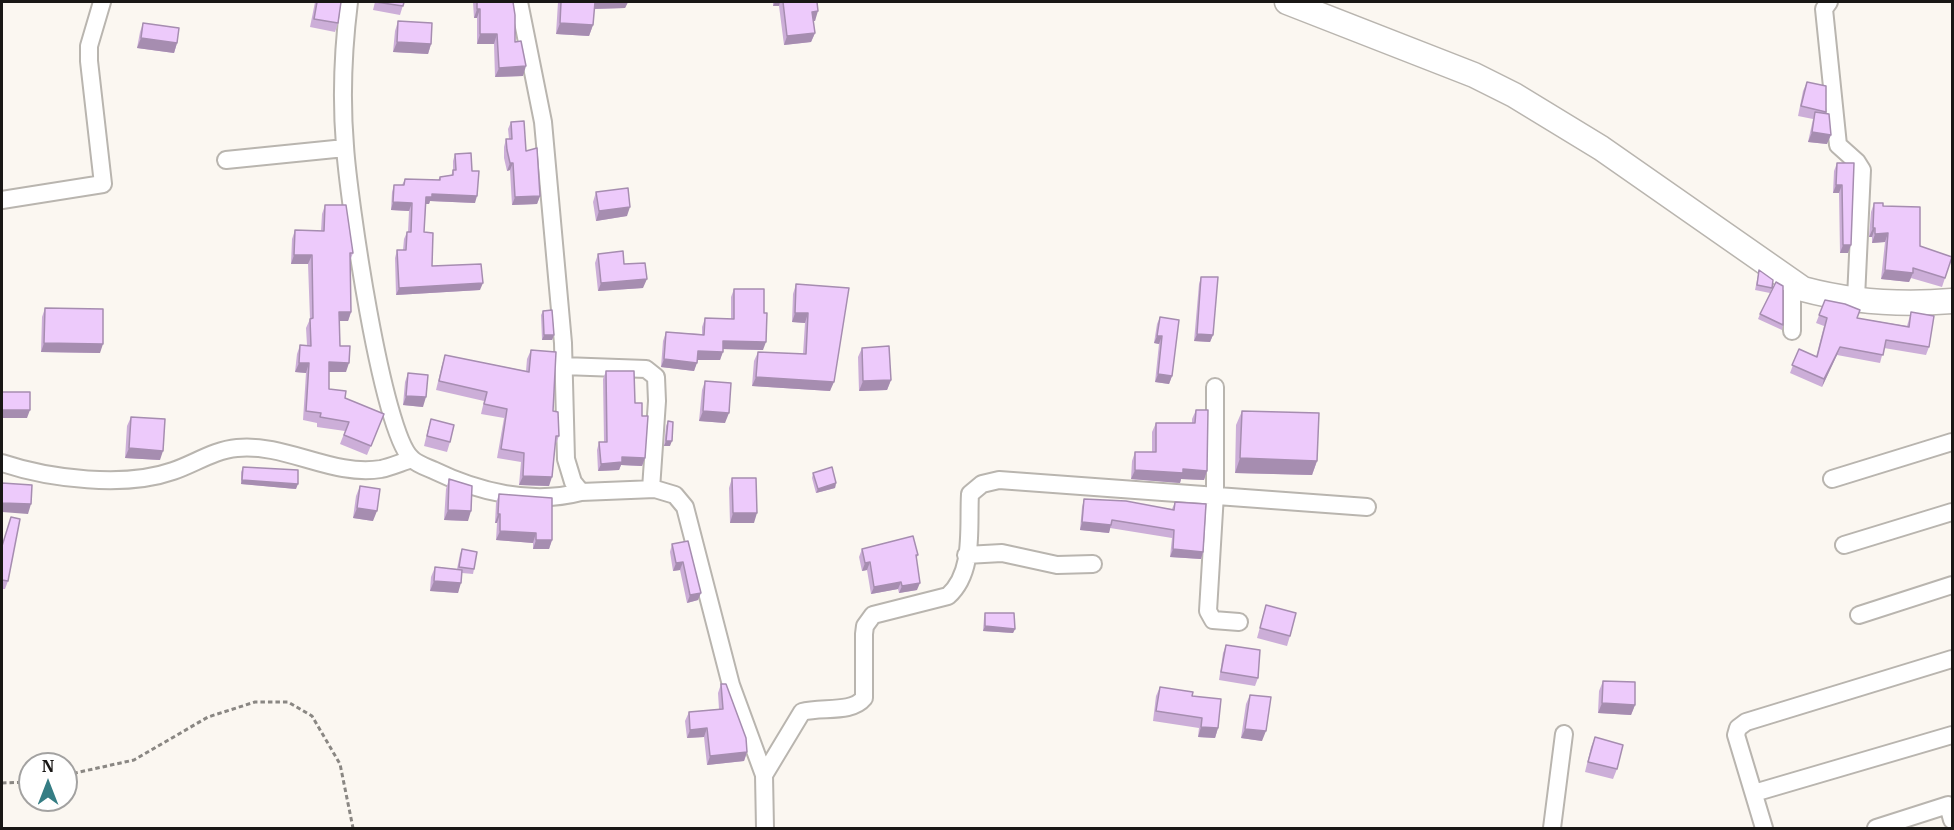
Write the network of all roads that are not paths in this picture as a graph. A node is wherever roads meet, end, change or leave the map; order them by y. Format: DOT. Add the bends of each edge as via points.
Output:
graph roads {
  1 [pos="102,2"];
  2 [pos="349,2"];
  3 [pos="519,2"];
  4 [pos="1287,2"];
  5 [pos="1829,2"];
  6 [pos="345,148"];
  7 [pos="226,160"];
  8 [pos="2,200"];
  9 [pos="1792,282"];
  10 [pos="1856,298"];
  11 [pos="1953,300"];
  12 [pos="1792,331"];
  13 [pos="563,366"];
  14 [pos="1215,387"];
  15 [pos="1953,442"];
  16 [pos="412,459"];
  17 [pos="2,463"];
  18 [pos="1832,479"];
  19 [pos="651,489"];
  20 [pos="581,492"];
  21 [pos="1215,494"];
  22 [pos="1367,507"];
  23 [pos="1953,512"];
  24 [pos="1844,545"];
  25 [pos="966,555"];
  26 [pos="1093,564"];
  27 [pos="1953,585"];
  28 [pos="1859,615"];
  29 [pos="1239,622"];
  30 [pos="1953,659"];
  31 [pos="1563,734"];
  32 [pos="1953,735"];
  33 [pos="765,775"];
  34 [pos="1754,793"];
  35 [pos="1951,809"];
  36 [pos="765,828"];
  37 [pos="1552,828"];
  38 [pos="1764,828"];
  39 [pos="1876,828"];
  1 -- 8 [label="street" via="89,46 89,61 103,184"];
  2 -- 6 [label="street" via="342,81"];
  3 -- 13 [label="street" via="543,122"];
  4 -- 9 [label="street" via="1474,75 1514,95 1600,148"];
  5 -- 10 [label="street" via="1824,9 1838,145 1862,170"];
  6 -- 7 [label="street"];
  6 -- 16 [label="street" via="367,309 394,424"];
  9 -- 10 [label="street" via="1820,293"];
  9 -- 12 [label="street"];
  10 -- 11 [label="street" via="1913,304"];
  13 -- 19 [label="street" via="646,369 656,377"];
  13 -- 20 [label="street" via="566,459 573,482"];
  14 -- 21 [label="street"];
  15 -- 18 [label="street"];
  16 -- 17 [label="street" via="381,469 361,469 258,448 236,448 152,477 106,480 54,476"];
  16 -- 20 [label="street" via="456,481 506,495 559,498"];
  19 -- 20 [label="street"];
  19 -- 33 [label="street" via="675,495 685,507 731,685"];
  21 -- 22 [label="street"];
  21 -- 25 [label="street" via="991,481 970,494"];
  21 -- 29 [label="street" via="1208,615 1218,621"];
  23 -- 24 [label="street"];
  25 -- 26 [label="street" via="1002,553 1057,565"];
  25 -- 33 [label="street" via="961,581 948,596 873,615 864,634 864,698 853,707 802,712"];
  27 -- 28 [label="street"];
  30 -- 34 [label="street" via="1746,722 1736,735"];
  31 -- 37 [label="street"];
  32 -- 34 [label="street"];
  33 -- 36 [label="street"];
  34 -- 38 [label="street"];
  35 -- 39 [label="street"];
}
